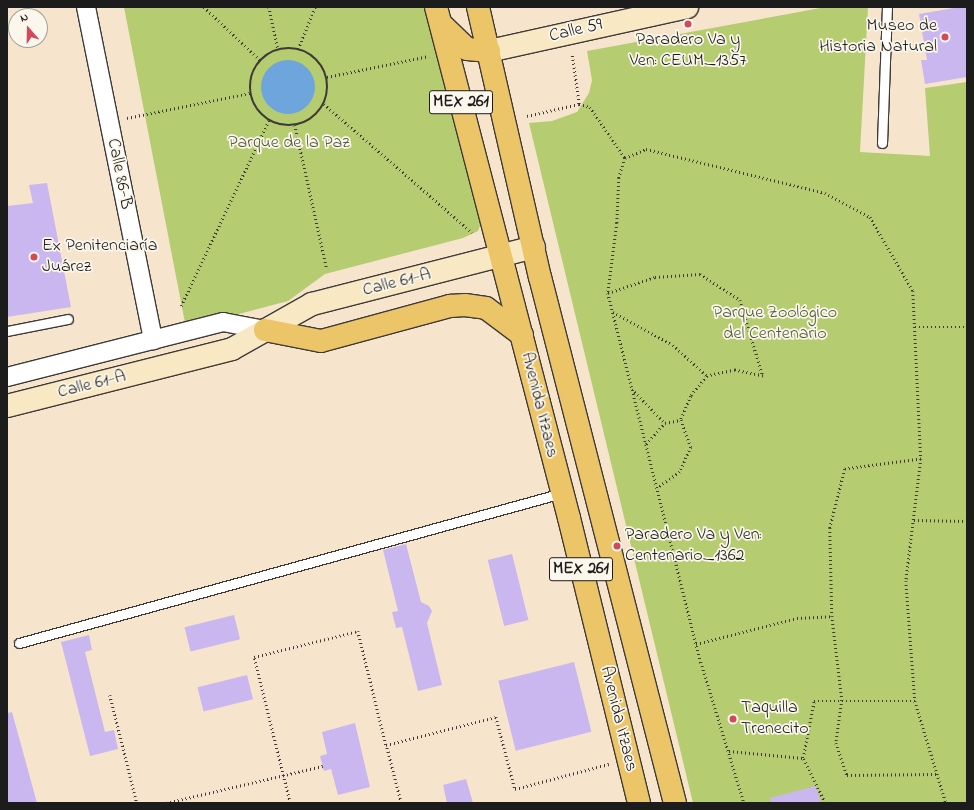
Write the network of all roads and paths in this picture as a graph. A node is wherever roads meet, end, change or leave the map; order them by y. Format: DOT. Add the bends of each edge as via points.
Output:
graph roads {
  1 [pos="86,7"];
  2 [pos="204,7"];
  3 [pos="269,7"];
  4 [pos="314,7"];
  5 [pos="478,7"];
  6 [pos="687,7"];
  7 [pos="888,7"];
  8 [pos="656,10"];
  9 [pos="438,14"];
  10 [pos="278,49"];
  11 [pos="298,49"];
  12 [pos="489,51"];
  13 [pos="572,54"];
  14 [pos="434,55"];
  15 [pos="260,60"];
  16 [pos="327,77"];
  17 [pos="250,93"];
  18 [pos="324,104"];
  19 [pos="579,104"];
  20 [pos="527,116"];
  21 [pos="269,120"];
  22 [pos="109,122"];
  23 [pos="295,125"];
  24 [pos="882,143"];
  25 [pos="625,158"];
  26 [pos="472,232"];
  27 [pos="534,247"];
  28 [pos="500,257"];
  29 [pos="327,269"];
  30 [pos="608,293"];
  31 [pos="182,306"];
  32 [pos="613,312"];
  33 [pos="68,319"];
  34 [pos="967,326"];
  35 [pos="915,327"];
  36 [pos="265,330"];
  37 [pos="7,332"];
  38 [pos="522,335"];
  39 [pos="153,340"];
  40 [pos="707,376"];
  41 [pos="7,377"];
  42 [pos="632,388"];
  43 [pos="7,406"];
  44 [pos="681,420"];
  45 [pos="665,423"];
  46 [pos="646,444"];
  47 [pos="921,459"];
  48 [pos="657,488"];
  49 [pos="562,493"];
  50 [pos="600,514"];
  51 [pos="569,518"];
  52 [pos="914,520"];
  53 [pos="967,521"];
  54 [pos="832,616"];
  55 [pos="19,643"];
  56 [pos="696,644"];
  57 [pos="110,695"];
  58 [pos="842,700"];
  59 [pos="915,701"];
  60 [pos="386,745"];
  61 [pos="729,751"];
  62 [pos="803,758"];
  63 [pos="610,764"];
  64 [pos="323,766"];
  65 [pos="938,774"];
  66 [pos="284,775"];
  67 [pos="137,803"];
  68 [pos="166,803"];
  69 [pos="290,803"];
  70 [pos="401,803"];
  71 [pos="639,803"];
  72 [pos="675,803"];
  73 [pos="744,803"];
  74 [pos="826,803"];
  75 [pos="946,803"];
  1 -- 22 [label="street, Calle 86-B"];
  2 -- 15 [label="path"];
  3 -- 10 [label="path"];
  4 -- 11 [label="path"];
  5 -- 12 [label="main road, Avenida Itzaes / MEX 261"];
  6 -- 8 [label="street, Calle 59"];
  7 -- 24 [label="lane"];
  8 -- 12 [label="street, Calle 59"];
  9 -- 12 [label="main road" via="467,49"];
  9 -- 28 [label="main road, Avenida Itzaes / MEX 261"];
  10 -- 11 [label="path"];
  10 -- 15 [label="path"];
  11 -- 16 [label="path" via="318,60"];
  12 -- 27 [label="main road, Avenida Itzaes / MEX 261"];
  13 -- 19 [label="path"];
  14 -- 16 [label="path"];
  15 -- 17 [label="path" via="253,72"];
  16 -- 18 [label="path" via="329,88"];
  17 -- 21 [label="path" via="257,109"];
  17 -- 22 [label="path"];
  18 -- 23 [label="path" via="315,116"];
  18 -- 26 [label="path"];
  19 -- 20 [label="path"];
  19 -- 25 [label="path" via="590,107"];
  21 -- 23 [label="path" via="279,124"];
  21 -- 31 [label="path"];
  22 -- 39 [label="street, Calle 86-B"];
  23 -- 29 [label="path"];
  25 -- 30 [label="path" via="620,178 618,223"];
  25 -- 35 [label="path" via="646,149 825,193 870,217 913,291"];
  27 -- 28 [label="street, Calle 61-A"];
  27 -- 50 [label="main road, Avenida Itzaes / MEX 261"];
  28 -- 36 [label="street, Calle 61-A" via="312,304"];
  28 -- 38 [label="main road, Avenida Itzaes / MEX 261"];
  30 -- 32 [label="path"];
  30 -- 40 [label="path" via="655,277 700,274 740,300 763,376 735,370"];
  32 -- 40 [label="path" via="673,346"];
  32 -- 42 [label="path"];
  33 -- 37 [label="lane"];
  34 -- 35 [label="path"];
  35 -- 47 [label="path"];
  36 -- 38 [label="main road" via="321,341 450,306 466,305 486,308"];
  36 -- 39 [label="street, Calle 61-A" via="223,322"];
  36 -- 43 [label="street, Calle 61-A" via="232,349"];
  38 -- 49 [label="main road, Avenida Itzaes / MEX 261"];
  39 -- 41 [label="street, Calle 61-A"];
  40 -- 44 [label="path" via="690,396"];
  42 -- 45 [label="path"];
  42 -- 46 [label="path"];
  44 -- 45 [label="path"];
  44 -- 48 [label="path" via="691,447 680,472"];
  45 -- 46 [label="path"];
  46 -- 48 [label="path"];
  47 -- 52 [label="path"];
  47 -- 54 [label="path" via="845,469 830,528"];
  48 -- 56 [label="path"];
  49 -- 51 [label="main road, Avenida Itzaes / MEX 261"];
  49 -- 55 [label="lane"];
  50 -- 51 [label="main road"];
  50 -- 72 [label="main road, Avenida Itzaes / MEX 261"];
  51 -- 71 [label="main road, Avenida Itzaes / MEX 261"];
  52 -- 53 [label="path"];
  52 -- 59 [label="path" via="906,582"];
  54 -- 56 [label="path" via="797,618"];
  54 -- 58 [label="path"];
  56 -- 61 [label="path"];
  57 -- 67 [label="path"];
  58 -- 59 [label="path"];
  58 -- 62 [label="path" via="814,701"];
  58 -- 65 [label="path" via="836,743 846,775"];
  59 -- 65 [label="path"];
  60 -- 63 [label="path" via="496,716 515,789"];
  60 -- 66 [label="path" via="358,631 254,657"];
  60 -- 70 [label="path"];
  61 -- 62 [label="path"];
  61 -- 73 [label="path"];
  62 -- 74 [label="path"];
  64 -- 66 [label="path"];
  65 -- 75 [label="path"];
  66 -- 68 [label="path"];
  66 -- 69 [label="path"];
}
